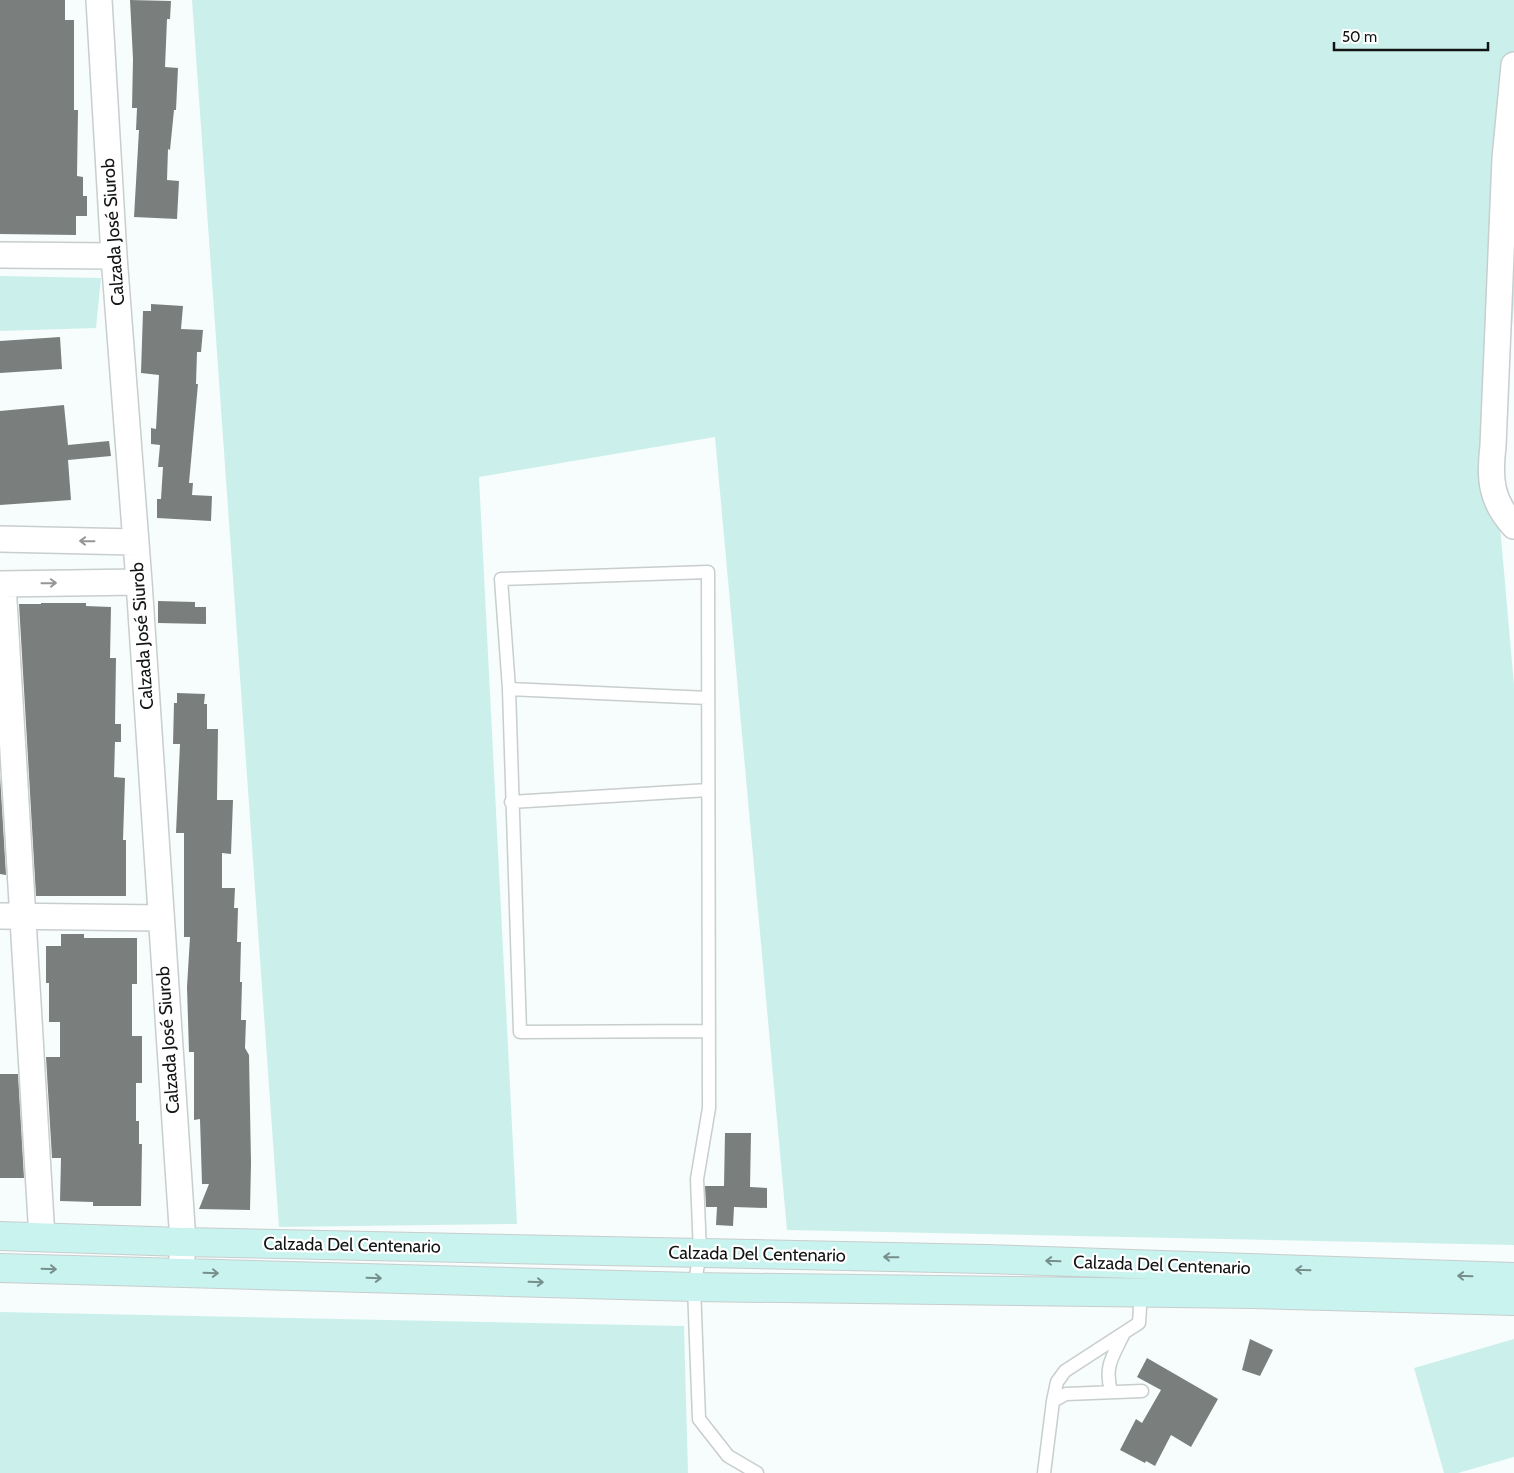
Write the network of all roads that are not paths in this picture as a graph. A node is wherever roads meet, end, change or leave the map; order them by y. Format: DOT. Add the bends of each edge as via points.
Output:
graph roads {
  1 [pos="99,0"];
  2 [pos="1514,64"];
  3 [pos="0,255"];
  4 [pos="114,256"];
  5 [pos="1513,526"];
  6 [pos="0,539"];
  7 [pos="136,542"];
  8 [pos="139,582"];
  9 [pos="2,584"];
  10 [pos="509,689"];
  11 [pos="708,698"];
  12 [pos="708,790"];
  13 [pos="512,802"];
  14 [pos="11,916"];
  15 [pos="160,918"];
  16 [pos="709,1031"];
  17 [pos="0,1236"];
  18 [pos="42,1238"];
  19 [pos="183,1242"];
  20 [pos="700,1252"];
  21 [pos="0,1268"];
  22 [pos="181,1272"];
  23 [pos="1514,1278"];
  24 [pos="694,1287"];
  25 [pos="1141,1292"];
  26 [pos="1514,1301"];
  27 [pos="1124,1333"];
  28 [pos="1111,1391"];
  29 [pos="1142,1391"];
  30 [pos="1053,1401"];
  31 [pos="757,1473"];
  32 [pos="1044,1473"];
  1 -- 4 [label="street, Calzada José Siurob"];
  2 -- 5 [label="street" via="1505,160 1490,470 1493,494"];
  3 -- 4 [label="street"];
  4 -- 7 [label="street, Calzada José Siurob"];
  7 -- 6 [label="street, one-way"];
  7 -- 8 [label="street, Calzada José Siurob"];
  9 -- 8 [label="street, one-way"];
  8 -- 15 [label="street, Calzada José Siurob"];
  9 -- 14 [label="street"];
  10 -- 11 [label="lane"];
  10 -- 11 [label="lane" via="501,579 708,572"];
  10 -- 13 [label="lane"];
  11 -- 12 [label="lane"];
  12 -- 13 [label="lane"];
  12 -- 16 [label="lane"];
  13 -- 16 [label="lane" via="520,1032"];
  14 -- 15 [label="street"];
  14 -- 18 [label="street"];
  15 -- 19 [label="street, Calzada José Siurob"];
  16 -- 20 [label="lane" via="709,1108 697,1179"];
  17 -- 18 [label="main road, Calzada Del Centenario"];
  18 -- 19 [label="main road, Calzada Del Centenario"];
  19 -- 20 [label="main road, Calzada Del Centenario"];
  19 -- 22 [label="street, Calzada José Siurob"];
  23 -- 20 [label="main road, Calzada Del Centenario, one-way"];
  20 -- 24 [label="lane"];
  21 -- 22 [label="main road, Calzada Del Centenario, one-way"];
  22 -- 24 [label="main road, Calzada Del Centenario, one-way"];
  24 -- 25 [label="main road, Calzada Del Centenario"];
  24 -- 31 [label="lane" via="699,1419 728,1456"];
  25 -- 26 [label="main road, Calzada Del Centenario"];
  25 -- 27 [label="lane" via="1139,1323"];
  27 -- 28 [label="lane" via="1108,1364"];
  27 -- 30 [label="lane" via="1065,1371 1057,1382"];
  28 -- 29 [label="lane"];
  28 -- 30 [label="lane" via="1066,1394"];
  30 -- 32 [label="lane"];
}
